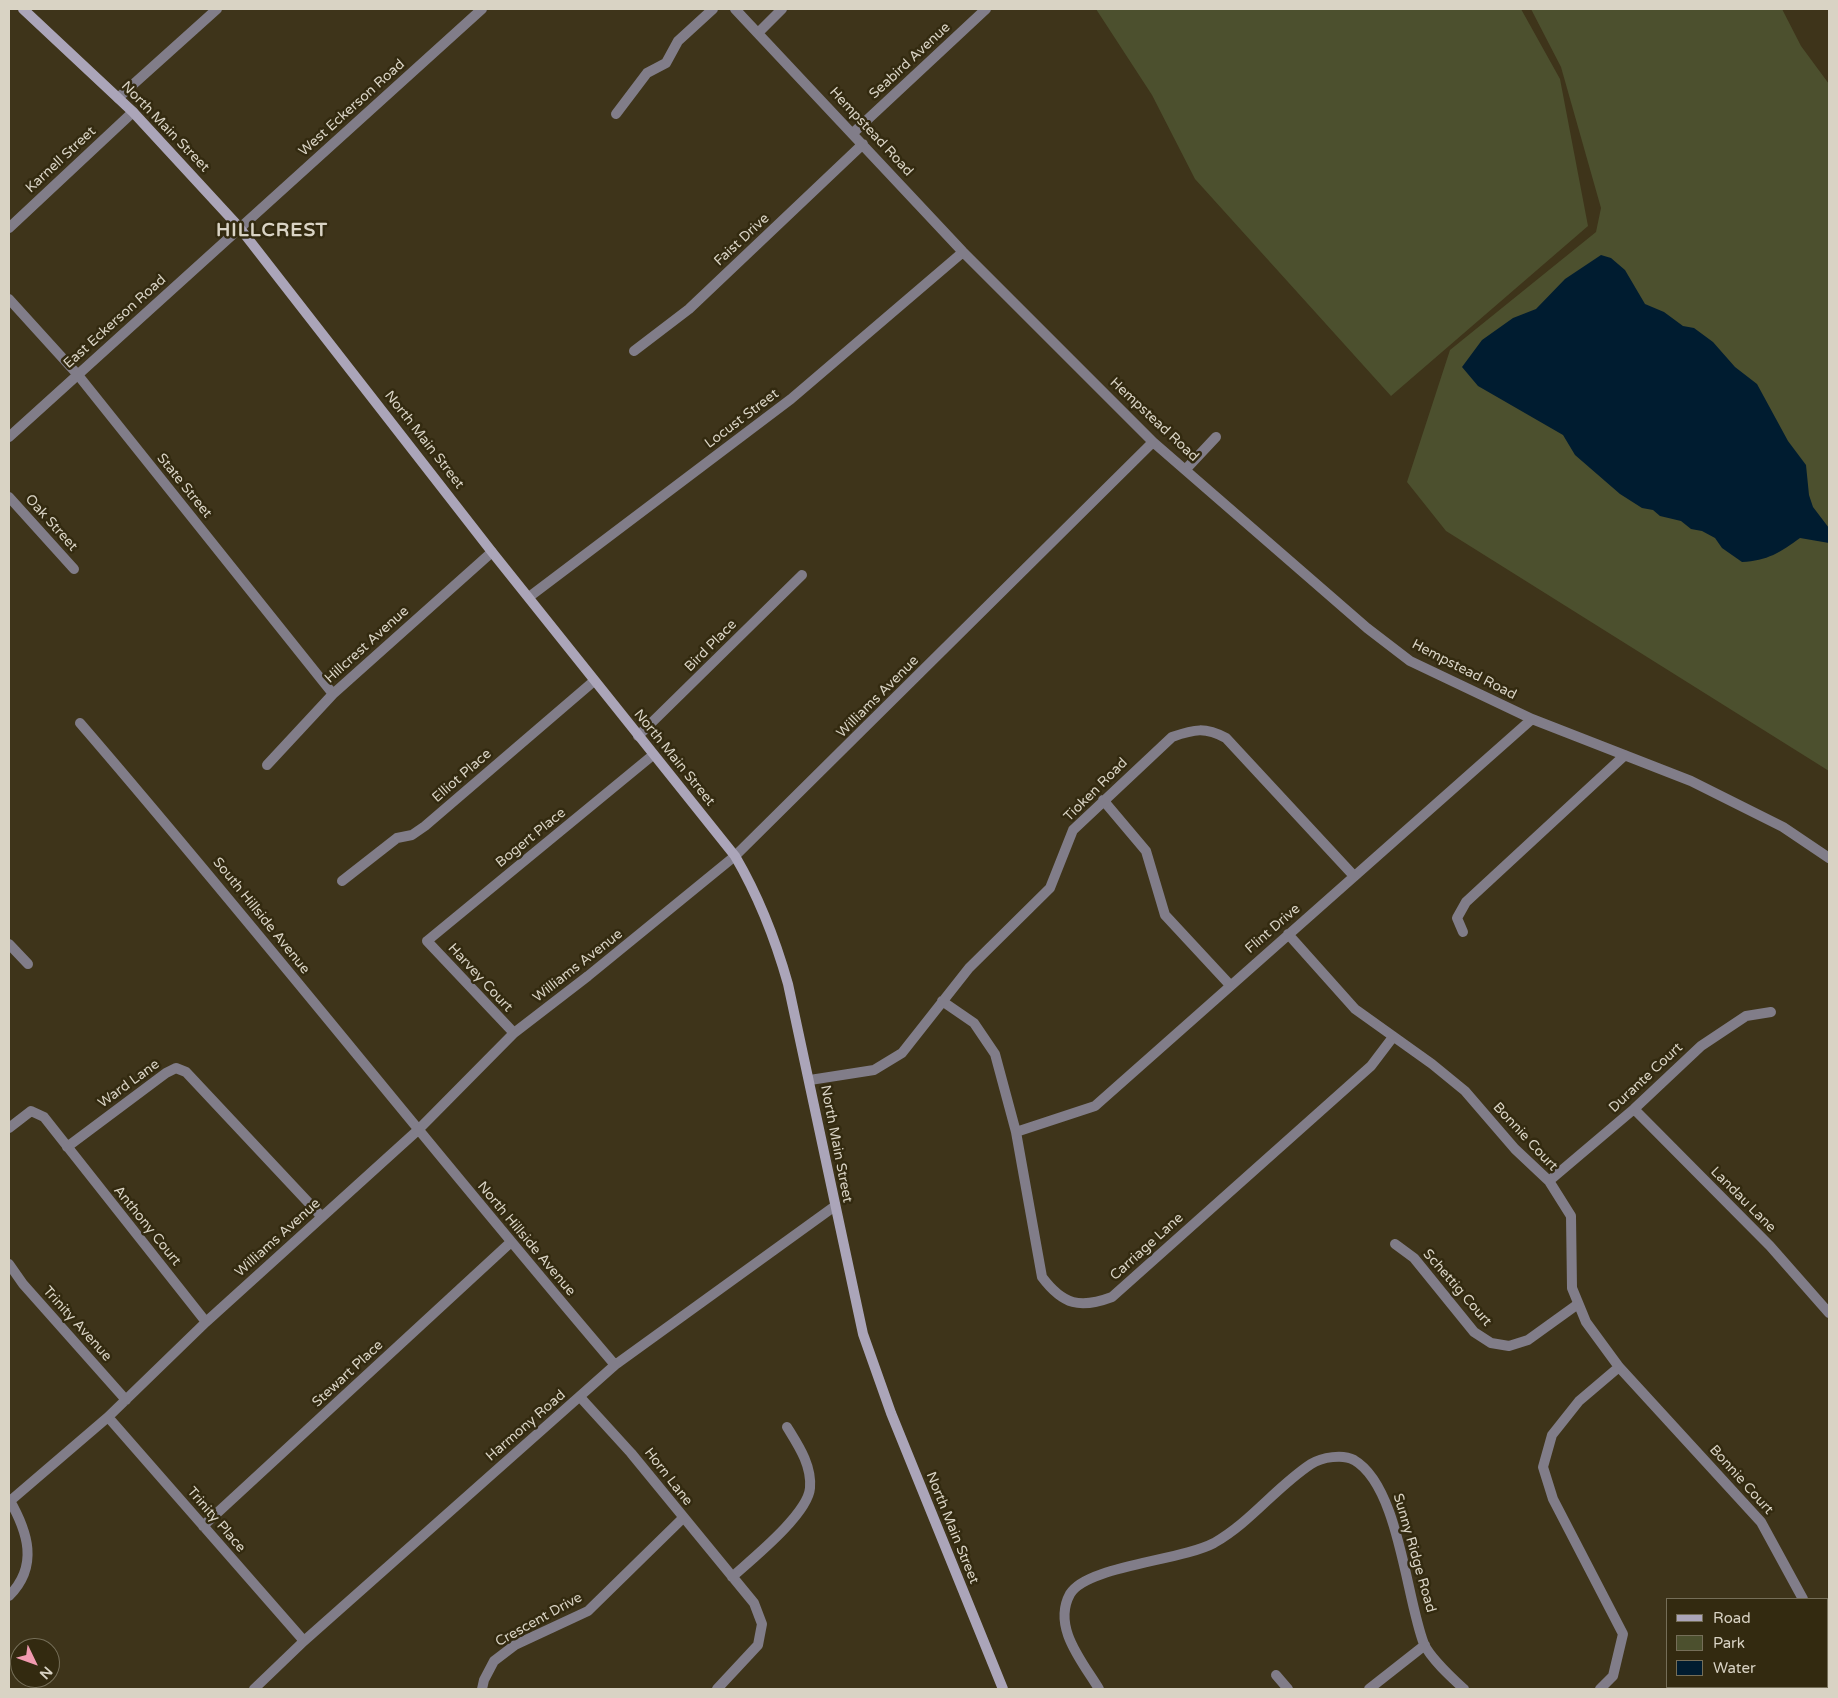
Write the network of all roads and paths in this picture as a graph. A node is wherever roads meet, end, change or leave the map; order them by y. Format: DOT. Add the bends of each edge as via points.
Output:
graph roads {
  1 [pos="24,9"];
  2 [pos="217,9"];
  3 [pos="482,9"];
  4 [pos="713,9"];
  5 [pos="735,9"];
  6 [pos="782,9"];
  7 [pos="986,9"];
  8 [pos="759,32"];
  9 [pos="118,98"];
  10 [pos="133,112"];
  11 [pos="616,114"];
  12 [pos="853,133"];
  13 [pos="863,144"];
  14 [pos="239,227"];
  15 [pos="9,228"];
  16 [pos="963,252"];
  17 [pos="9,299"];
  18 [pos="634,351"];
  19 [pos="78,375"];
  20 [pos="9,437"];
  21 [pos="1216,437"];
  22 [pos="1153,442"];
  23 [pos="1186,469"];
  24 [pos="9,496"];
  25 [pos="492,552"];
  26 [pos="74,569"];
  27 [pos="802,575"];
  28 [pos="529,598"];
  29 [pos="594,681"];
  30 [pos="333,694"];
  31 [pos="1532,719"];
  32 [pos="80,723"];
  33 [pos="638,736"];
  34 [pos="653,755"];
  35 [pos="1625,755"];
  36 [pos="267,765"];
  37 [pos="1103,800"];
  38 [pos="735,856"];
  39 [pos="1829,858"];
  40 [pos="1354,876"];
  41 [pos="342,881"];
  42 [pos="1463,932"];
  43 [pos="1288,934"];
  44 [pos="427,941"];
  45 [pos="9,944"];
  46 [pos="28,964"];
  47 [pos="1230,986"];
  48 [pos="942,1001"];
  49 [pos="1771,1012"];
  50 [pos="514,1033"];
  51 [pos="1393,1036"];
  52 [pos="810,1080"];
  53 [pos="1634,1110"];
  54 [pos="9,1128"];
  55 [pos="418,1130"];
  56 [pos="1016,1132"];
  57 [pos="66,1147"];
  58 [pos="1549,1181"];
  59 [pos="834,1206"];
  60 [pos="322,1217"];
  61 [pos="511,1242"];
  62 [pos="1395,1244"];
  63 [pos="9,1264"];
  64 [pos="1578,1304"];
  65 [pos="1829,1313"];
  66 [pos="206,1322"];
  67 [pos="615,1365"];
  68 [pos="1619,1368"];
  69 [pos="580,1397"];
  70 [pos="126,1400"];
  71 [pos="108,1417"];
  72 [pos="787,1427"];
  73 [pos="9,1500"];
  74 [pos="683,1518"];
  75 [pos="203,1526"];
  76 [pos="732,1577"];
  77 [pos="12,1593"];
  78 [pos="1802,1598"];
  79 [pos="304,1641"];
  80 [pos="1425,1645"];
  81 [pos="1276,1674"];
  82 [pos="254,1689"];
  83 [pos="482,1689"];
  84 [pos="717,1689"];
  85 [pos="1002,1689"];
  86 [pos="1099,1689"];
  87 [pos="1288,1689"];
  88 [pos="1369,1689"];
  89 [pos="1464,1689"];
  90 [pos="1600,1689"];
  1 -- 9 [label="main road, North Main Street"];
  2 -- 9 [label="street"];
  3 -- 14 [label="street, West Eckerson Road"];
  4 -- 11 [label="street" via="678,40 666,63 647,74"];
  5 -- 8 [label="street, Hempstead Road"];
  6 -- 8 [label="street"];
  7 -- 12 [label="street, Seabird Avenue"];
  8 -- 12 [label="street, Hempstead Road"];
  9 -- 10 [label="main road, North Main Street"];
  10 -- 14 [label="main road, North Main Street"];
  10 -- 15 [label="street, Karnell Street"];
  12 -- 13 [label="street, Hempstead Road"];
  13 -- 16 [label="street, Hempstead Road"];
  13 -- 18 [label="street, Faist Drive" via="689,308"];
  14 -- 19 [label="street, East Eckerson Road"];
  14 -- 25 [label="main road, North Main Street"];
  16 -- 22 [label="street, Hempstead Road"];
  16 -- 28 [label="street, Locust Street" via="791,399"];
  17 -- 19 [label="street, State Street"];
  19 -- 20 [label="street, East Eckerson Road"];
  19 -- 30 [label="street, State Street"];
  21 -- 23 [label="street"];
  22 -- 23 [label="street, Hempstead Road"];
  22 -- 38 [label="street, Williams Avenue"];
  23 -- 31 [label="street, Hempstead Road" via="1367,628 1410,661"];
  24 -- 26 [label="street, Oak Street"];
  25 -- 28 [label="main road, North Main Street"];
  25 -- 30 [label="street, Hillcrest Avenue"];
  27 -- 33 [label="street, Bird Place"];
  28 -- 29 [label="main road, North Main Street"];
  29 -- 33 [label="main road, North Main Street"];
  29 -- 41 [label="street, Elliot Place" via="425,826 412,835 397,838"];
  30 -- 36 [label="street, Hillcrest Avenue"];
  31 -- 35 [label="street, Hempstead Road"];
  31 -- 40 [label="street, Flint Drive"];
  32 -- 55 [label="street, South Hillside Avenue" via="179,837"];
  33 -- 34 [label="main road, North Main Street"];
  34 -- 38 [label="main road, North Main Street"];
  34 -- 44 [label="street, Bogert Place"];
  35 -- 39 [label="street, Hempstead Road" via="1691,781 1784,827"];
  35 -- 42 [label="street" via="1466,902 1457,918"];
  37 -- 40 [label="street, Tioken Road" via="1172,738 1192,730 1212,731 1226,738"];
  37 -- 47 [label="street" via="1146,851 1165,915"];
  37 -- 48 [label="street, Tioken Road" via="1073,830 1050,888 969,968"];
  38 -- 50 [label="street, Williams Avenue"];
  38 -- 52 [label="main road, North Main Street" via="755,892 778,948"];
  40 -- 43 [label="street, Flint Drive"];
  43 -- 47 [label="street, Flint Drive"];
  43 -- 51 [label="street, Bonnie Court" via="1356,1009"];
  44 -- 50 [label="street, Harvey Court"];
  45 -- 46 [label="street"];
  47 -- 56 [label="street, Flint Drive" via="1095,1106"];
  48 -- 52 [label="street, Tioken Road" via="902,1053 874,1070"];
  48 -- 56 [label="street, Carriage Lane" via="974,1023 995,1054"];
  49 -- 53 [label="street, Durante Court" via="1746,1016 1700,1046"];
  50 -- 55 [label="street, Williams Avenue"];
  51 -- 56 [label="street, Carriage Lane" via="1371,1066 1112,1297 1090,1305 1065,1299 1052,1291 1042,1277"];
  51 -- 58 [label="street, Bonnie Court" via="1465,1091 1515,1149"];
  52 -- 59 [label="main road, North Main Street"];
  53 -- 58 [label="street, Durante Court"];
  53 -- 65 [label="street, Landau Lane" via="1770,1246"];
  54 -- 57 [label="street" via="31,1111 44,1117"];
  55 -- 60 [label="street, Williams Avenue"];
  55 -- 61 [label="street, North Hillside Avenue"];
  57 -- 60 [label="street, Ward Lane" via="176,1068 186,1072"];
  57 -- 66 [label="street, Anthony Court"];
  58 -- 64 [label="street, Bonnie Court" via="1570,1216 1572,1288"];
  59 -- 67 [label="street, Harmony Road"];
  59 -- 85 [label="main road, North Main Street" via="863,1334 876,1374"];
  60 -- 66 [label="street, Williams Avenue"];
  61 -- 67 [label="street, North Hillside Avenue"];
  61 -- 75 [label="street, Stewart Place"];
  62 -- 64 [label="street, Schettig Court" via="1414,1258 1474,1332 1491,1343 1510,1346 1528,1340"];
  63 -- 70 [label="street, Trinity Avenue"];
  64 -- 68 [label="street, Bonnie Court" via="1586,1322"];
  66 -- 70 [label="street, Williams Avenue"];
  67 -- 69 [label="street, Harmony Road"];
  68 -- 78 [label="street, Bonnie Court" via="1762,1522"];
  68 -- 90 [label="street" via="1579,1401 1552,1435 1543,1467 1553,1499 1623,1634 1613,1676"];
  69 -- 74 [label="street, Horn Lane" via="631,1453"];
  69 -- 79 [label="street, Harmony Road"];
  70 -- 71 [label="street, Williams Avenue"];
  71 -- 73 [label="street, Williams Avenue"];
  71 -- 75 [label="street, Trinity Place"];
  72 -- 76 [label="street" via="806,1459 810,1489 796,1517"];
  73 -- 77 [label="street" via="29,1546 26,1571"];
  74 -- 76 [label="street, Horn Lane"];
  74 -- 83 [label="street, Crescent Drive" via="588,1611 515,1645 494,1660"];
  75 -- 79 [label="street, Trinity Place"];
  76 -- 84 [label="street, Horn Lane" via="754,1603 762,1624 758,1645"];
  79 -- 82 [label="street, Harmony Road"];
  80 -- 86 [label="street, Sunny Ridge Road" via="1381,1489 1370,1473 1353,1459 1330,1457 1312,1464 1240,1526 1213,1544 1174,1558 1100,1573 1086,1579 1071,1592 1063,1612 1067,1635"];
  80 -- 88 [label="street"];
  80 -- 89 [label="street, Sunny Ridge Road"];
  81 -- 87 [label="street"];
}
